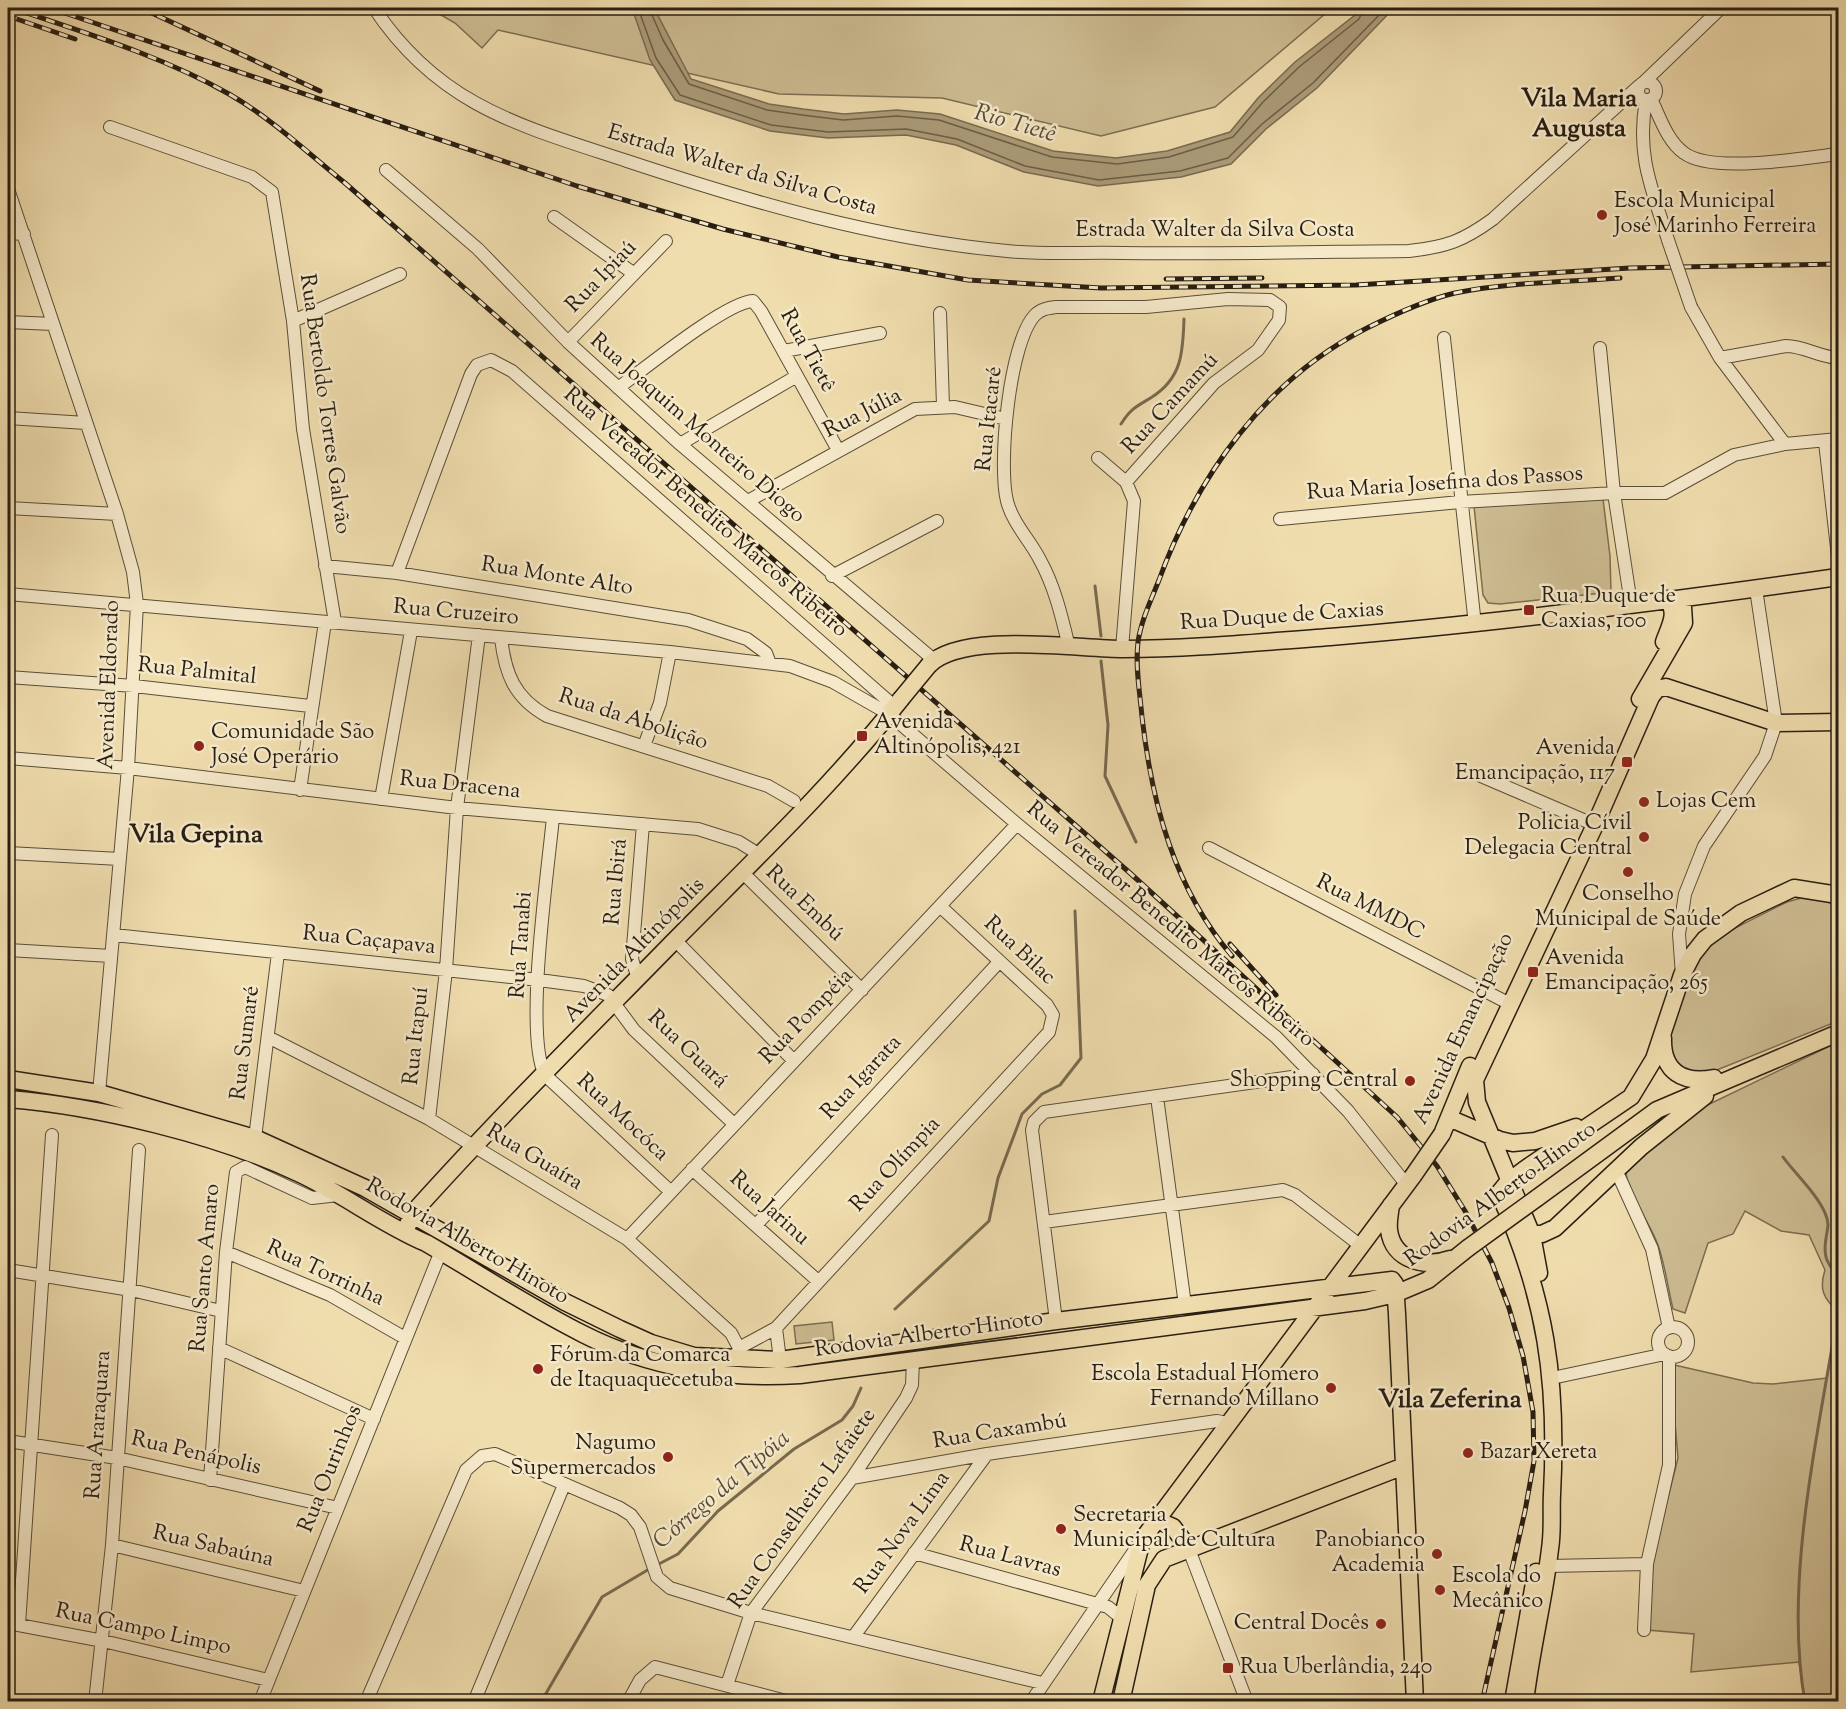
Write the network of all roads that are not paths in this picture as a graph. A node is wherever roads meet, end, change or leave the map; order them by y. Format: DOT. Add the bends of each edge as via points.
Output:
graph roads {
  1 [pos="374,8"];
  2 [pos="1721,8"];
  3 [pos="1646,92"];
  4 [pos="110,127"];
  5 [pos="1839,154"];
  6 [pos="386,170"];
  7 [pos="8,189"];
  8 [pos="554,217"];
  9 [pos="8,233"];
  10 [pos="24,234"];
  11 [pos="666,241"];
  12 [pos="633,273"];
  13 [pos="400,274"];
  14 [pos="1280,307"];
  15 [pos="940,313"];
  16 [pos="293,321"];
  17 [pos="8,322"];
  18 [pos="53,324"];
  19 [pos="879,333"];
  20 [pos="1444,338"];
  21 [pos="568,342"];
  22 [pos="1600,348"];
  23 [pos="784,351"];
  24 [pos="1720,358"];
  25 [pos="1839,358"];
  26 [pos="797,376"];
  27 [pos="618,388"];
  28 [pos="943,406"];
  29 [pos="8,418"];
  30 [pos="1006,419"];
  31 [pos="86,423"];
  32 [pos="1839,439"];
  33 [pos="1825,442"];
  34 [pos="680,444"];
  35 [pos="1785,444"];
  36 [pos="838,450"];
  37 [pos="1098,458"];
  38 [pos="1126,482"];
  39 [pos="1614,493"];
  40 [pos="748,501"];
  41 [pos="1460,502"];
  42 [pos="8,508"];
  43 [pos="117,514"];
  44 [pos="1280,519"];
  45 [pos="937,521"];
  46 [pos="1839,557"];
  47 [pos="325,566"];
  48 [pos="396,573"];
  49 [pos="832,576"];
  50 [pos="1839,577"];
  51 [pos="1756,589"];
  52 [pos="8,594"];
  53 [pos="1698,596"];
  54 [pos="1667,599"];
  55 [pos="1631,603"];
  56 [pos="137,604"];
  57 [pos="1683,607"];
  58 [pos="330,622"];
  59 [pos="1475,625"];
  60 [pos="411,631"];
  61 [pos="479,635"];
  62 [pos="501,638"];
  63 [pos="1676,640"];
  64 [pos="1070,647"];
  65 [pos="1122,649"];
  66 [pos="670,652"];
  67 [pos="769,661"];
  68 [pos="931,662"];
  69 [pos="8,677"];
  70 [pos="1651,678"];
  71 [pos="134,686"];
  72 [pos="1666,687"];
  73 [pos="310,706"];
  74 [pos="895,706"];
  75 [pos="1839,722"];
  76 [pos="1776,723"];
  77 [pos="644,746"];
  78 [pos="8,758"];
  79 [pos="128,768"];
  80 [pos="1481,776"];
  81 [pos="300,790"];
  82 [pos="381,799"];
  83 [pos="794,801"];
  84 [pos="458,808"];
  85 [pos="553,817"];
  86 [pos="1590,823"];
  87 [pos="643,824"];
  88 [pos="1017,824"];
  89 [pos="1209,848"];
  90 [pos="8,853"];
  91 [pos="760,855"];
  92 [pos="120,859"];
  93 [pos="743,873"];
  94 [pos="1836,895"];
  95 [pos="941,907"];
  96 [pos="114,935"];
  97 [pos="675,940"];
  98 [pos="8,950"];
  99 [pos="278,952"];
  100 [pos="111,956"];
  101 [pos="999,962"];
  102 [pos="446,970"];
  103 [pos="1682,975"];
  104 [pos="638,979"];
  105 [pos="539,980"];
  106 [pos="862,990"];
  107 [pos="1507,1003"];
  108 [pos="615,1004"];
  109 [pos="1049,1032"];
  110 [pos="1839,1033"];
  111 [pos="1663,1034"];
  112 [pos="268,1037"];
  113 [pos="794,1061"];
  114 [pos="1742,1073"];
  115 [pos="1313,1074"];
  116 [pos="545,1075"];
  117 [pos="8,1079"];
  118 [pos="99,1093"];
  119 [pos="1157,1097"];
  120 [pos="8,1099"];
  121 [pos="1449,1118"];
  122 [pos="429,1119"];
  123 [pos="1594,1121"];
  124 [pos="734,1124"];
  125 [pos="52,1135"];
  126 [pos="1490,1136"];
  127 [pos="255,1138"];
  128 [pos="473,1146"];
  129 [pos="139,1150"];
  130 [pos="692,1169"];
  131 [pos="1525,1169"];
  132 [pos="1616,1170"];
  133 [pos="1409,1180"];
  134 [pos="1503,1188"];
  135 [pos="671,1192"];
  136 [pos="338,1195"];
  137 [pos="1391,1204"];
  138 [pos="1171,1205"];
  139 [pos="411,1215"];
  140 [pos="1044,1222"];
  141 [pos="757,1224"];
  142 [pos="1555,1228"];
  143 [pos="1524,1233"];
  144 [pos="405,1234"];
  145 [pos="627,1239"];
  146 [pos="1361,1246"];
  147 [pos="441,1251"];
  148 [pos="226,1252"];
  149 [pos="1462,1252"];
  150 [pos="8,1270"];
  151 [pos="511,1272"];
  152 [pos="42,1274"];
  153 [pos="818,1281"];
  154 [pos="1392,1287"];
  155 [pos="1330,1288"];
  156 [pos="131,1290"];
  157 [pos="1185,1305"];
  158 [pos="1315,1309"];
  159 [pos="221,1311"];
  160 [pos="1056,1321"];
  161 [pos="776,1328"];
  162 [pos="1669,1328"];
  163 [pos="405,1338"];
  164 [pos="219,1348"];
  165 [pos="737,1353"];
  166 [pos="1667,1355"];
  167 [pos="780,1360"];
  168 [pos="913,1360"];
  169 [pos="1552,1378"];
  170 [pos="374,1419"];
  171 [pos="1227,1424"];
  172 [pos="8,1441"];
  173 [pos="31,1444"];
  174 [pos="987,1454"];
  175 [pos="117,1458"];
  176 [pos="1404,1466"];
  177 [pos="852,1478"];
  178 [pos="210,1480"];
  179 [pos="564,1485"];
  180 [pos="338,1508"];
  181 [pos="1551,1510"];
  182 [pos="1157,1520"];
  183 [pos="1142,1540"];
  184 [pos="112,1545"];
  185 [pos="1188,1547"];
  186 [pos="914,1553"];
  187 [pos="1164,1559"];
  188 [pos="1647,1564"];
  189 [pos="1548,1566"];
  190 [pos="304,1590"];
  191 [pos="1095,1605"];
  192 [pos="751,1613"];
  193 [pos="1121,1623"];
  194 [pos="14,1624"];
  195 [pos="1644,1630"];
  196 [pos="854,1636"];
  197 [pos="103,1641"];
  198 [pos="268,1680"];
  199 [pos="1042,1683"];
  200 [pos="727,1685"];
  201 [pos="95,1701"];
  202 [pos="260,1701"];
  203 [pos="366,1701"];
  204 [pos="474,1701"];
  205 [pos="628,1701"];
  206 [pos="790,1701"];
  207 [pos="1031,1701"];
  208 [pos="1101,1701"];
  209 [pos="1121,1701"];
  210 [pos="1246,1701"];
  211 [pos="1415,1701"];
  212 [pos="1513,1701"];
  213 [pos="1525,1701"];
  1 -- 3 [label="street, Estrada Walter da Silva Costa" via="410,55 435,77 506,120 791,212 878,233 1010,252 1441,248 1468,237 1493,219 1617,106"];
  2 -- 3 [label="street" via="1666,60"];
  3 -- 5 [label="street" via="1672,141 1685,154 1704,161 1729,164"];
  3 -- 24 [label="street, bridge" via="1642,154 1691,307"];
  4 -- 16 [label="street, Rua Bertoldo Torres Galvão" via="252,177 272,192"];
  6 -- 21 [label="street, Rua Joaquim Monteiro Diogo" via="478,249"];
  7 -- 10 [label="street, Avenida Eldorado"];
  8 -- 12 [label="street"];
  9 -- 10 [label="street"];
  10 -- 18 [label="street, Avenida Eldorado"];
  11 -- 12 [label="street, Rua Ipiaú"];
  12 -- 21 [label="street, Rua Ipiaú"];
  13 -- 16 [label="street"];
  14 -- 30 [label="street, Rua Itacaré" via="1270,300 1251,299 1045,309 1031,322 1015,366"];
  14 -- 38 [label="street, Rua Camamú" via="1279,320 1258,350 1214,383"];
  15 -- 28 [label="street"];
  16 -- 47 [label="street, Rua Bertoldo Torres Galvão" via="303,429"];
  17 -- 18 [label="street"];
  18 -- 31 [label="street, Avenida Eldorado"];
  19 -- 23 [label="street"];
  20 -- 41 [label="street"];
  21 -- 27 [label="street, Rua Joaquim Monteiro Diogo"];
  22 -- 39 [label="street"];
  23 -- 26 [label="street, Rua Tietê"];
  23 -- 27 [label="street, Rua Tietê" via="757,304 748,302 738,305"];
  24 -- 25 [label="street" via="1786,346"];
  24 -- 35 [label="street"];
  26 -- 34 [label="street"];
  26 -- 36 [label="street, Rua Tietê"];
  27 -- 34 [label="street, Rua Joaquim Monteiro Diogo"];
  28 -- 30 [label="street, Rua Júlia"];
  28 -- 36 [label="street, Rua Júlia" via="915,409"];
  29 -- 31 [label="street"];
  30 -- 64 [label="street, Rua Itacaré" via="1002,464 1007,502 1048,577"];
  31 -- 43 [label="street, Avenida Eldorado"];
  32 -- 33 [label="street, Rua Maria Josefina dos Passos"];
  33 -- 35 [label="street, Rua Maria Josefina dos Passos"];
  33 -- 46 [label="street"];
  34 -- 40 [label="street, Rua Joaquim Monteiro Diogo"];
  35 -- 39 [label="street, Rua Maria Josefina dos Passos" via="1734,455 1665,493"];
  36 -- 40 [label="street, Rua Júlia"];
  37 -- 38 [label="street"];
  38 -- 65 [label="street, Rua Camamú" via="1134,501 1134,516"];
  39 -- 41 [label="street, Rua Maria Josefina dos Passos"];
  39 -- 55 [label="street"];
  40 -- 49 [label="street, Rua Joaquim Monteiro Diogo"];
  41 -- 44 [label="street, Rua Maria Josefina dos Passos"];
  41 -- 59 [label="street"];
  42 -- 43 [label="street"];
  43 -- 56 [label="street, Avenida Eldorado" via="133,572"];
  45 -- 49 [label="street"];
  47 -- 48 [label="street, Rua Monte Alto"];
  47 -- 58 [label="street, Rua Bertoldo Torres Galvão"];
  48 -- 67 [label="street, Rua Monte Alto" via="688,620 747,639 766,653"];
  48 -- 74 [label="street, Rua Vereador Benedito Marcos Ribeiro" via="471,374 477,365 497,362 512,370"];
  49 -- 68 [label="street, Rua Joaquim Monteiro Diogo"];
  50 -- 51 [label="main road, Rua Duque de Caxias"];
  51 -- 53 [label="main road, Rua Duque de Caxias"];
  51 -- 76 [label="street"];
  52 -- 56 [label="street, Rua Cruzeiro"];
  53 -- 54 [label="main road, Rua Duque de Caxias"];
  53 -- 57 [label="main road"];
  54 -- 55 [label="main road, Rua Duque de Caxias"];
  54 -- 57 [label="main road"];
  54 -- 70 [label="main road" via="1674,614"];
  55 -- 59 [label="main road, Rua Duque de Caxias"];
  56 -- 58 [label="street, Rua Cruzeiro"];
  56 -- 71 [label="street, Avenida Eldorado"];
  57 -- 63 [label="main road, Avenida Emancipação" via="1684,623"];
  58 -- 60 [label="street, Rua Cruzeiro"];
  58 -- 73 [label="street"];
  59 -- 65 [label="main road, Rua Duque de Caxias"];
  60 -- 61 [label="street, Rua Cruzeiro"];
  60 -- 82 [label="street"];
  61 -- 62 [label="street, Rua Cruzeiro"];
  61 -- 84 [label="street, Rua Itapuí"];
  62 -- 66 [label="street, Rua Cruzeiro"];
  62 -- 77 [label="street, Rua da Abolição" via="510,682 535,709"];
  63 -- 70 [label="main road, Avenida Emancipação"];
  63 -- 72 [label="main road" via="1661,675"];
  64 -- 65 [label="main road, Rua Duque de Caxias"];
  64 -- 68 [label="main road, Rua Duque de Caxias" via="1003,644 949,653"];
  66 -- 67 [label="street, Rua Cruzeiro"];
  66 -- 77 [label="street" via="660,703"];
  67 -- 74 [label="street, Rua Cruzeiro" via="811,672"];
  68 -- 74 [label="main road, bridge"];
  69 -- 71 [label="street, Rua Palmital"];
  70 -- 86 [label="main road, Avenida Emancipação"];
  71 -- 73 [label="street, Rua Palmital"];
  71 -- 79 [label="street, Avenida Eldorado"];
  72 -- 76 [label="main road"];
  72 -- 86 [label="main road, Avenida Emancipação" via="1657,689 1651,697"];
  73 -- 81 [label="street"];
  74 -- 88 [label="street, Rua Vereador Benedito Marcos Ribeiro"];
  74 -- 91 [label="main road, Avenida Altinópolis"];
  75 -- 76 [label="main road"];
  76 -- 103 [label="street" via="1764,756 1704,846 1685,894 1679,934"];
  77 -- 83 [label="street, Rua da Abolição" via="768,786"];
  78 -- 79 [label="street, Rua Dracena"];
  79 -- 81 [label="street, Rua Dracena"];
  79 -- 92 [label="street, Avenida Eldorado"];
  80 -- 86 [label="street"];
  81 -- 82 [label="street, Rua Dracena"];
  82 -- 84 [label="street, Rua Dracena"];
  84 -- 85 [label="street, Rua Dracena"];
  84 -- 102 [label="street, Rua Itapuí"];
  85 -- 87 [label="street, Rua Dracena"];
  85 -- 105 [label="street, Rua Tanabi"];
  86 -- 107 [label="main road, Avenida Emancipação"];
  87 -- 91 [label="street, Rua Dracena" via="719,833"];
  87 -- 104 [label="street, Rua Ibirá" via="632,959"];
  88 -- 95 [label="street, Rua Pompéia"];
  88 -- 115 [label="street, Rua Vereador Benedito Marcos Ribeiro" via="1245,1011"];
  89 -- 107 [label="street, Rua MMDC"];
  90 -- 92 [label="street"];
  91 -- 93 [label="main road, Avenida Altinópolis"];
  92 -- 96 [label="street, Avenida Eldorado"];
  93 -- 97 [label="main road, Avenida Altinópolis"];
  93 -- 106 [label="street, Rua Embú"];
  94 -- 103 [label="main road" via="1794,888 1741,913 1705,939"];
  95 -- 101 [label="street, Rua Bilac"];
  95 -- 106 [label="street, Rua Pompéia"];
  96 -- 99 [label="street, Rua Caçapava"];
  96 -- 100 [label="street, Avenida Eldorado"];
  97 -- 104 [label="main road, Avenida Altinópolis"];
  97 -- 113 [label="street"];
  98 -- 100 [label="street"];
  99 -- 102 [label="street, Rua Caçapava"];
  99 -- 112 [label="street, Rua Sumaré"];
  100 -- 118 [label="street, Avenida Eldorado"];
  101 -- 109 [label="street, Rua Bilac" via="1047,1005 1053,1015"];
  101 -- 141 [label="street, Rua Igarata"];
  102 -- 105 [label="street, Rua Caçapava"];
  102 -- 122 [label="street, Rua Itapuí"];
  103 -- 111 [label="main road"];
  104 -- 108 [label="main road, Avenida Altinópolis"];
  105 -- 108 [label="street, Rua Caçapava" via="598,989"];
  105 -- 116 [label="street, Rua Tanabi" via="537,1047"];
  106 -- 113 [label="street, Rua Pompéia"];
  107 -- 121 [label="main road, Avenida Emancipação" via="1466,1076"];
  107 -- 126 [label="main road, Avenida Emancipação" via="1478,1071 1474,1094"];
  108 -- 116 [label="main road, Avenida Altinópolis"];
  108 -- 124 [label="street, Rua Guará" via="634,1030"];
  109 -- 153 [label="street, Rua Olímpia"];
  110 -- 114 [label="main road, Rodovia Alberto Hinoto"];
  111 -- 114 [label="main road" via="1666,1061 1678,1075 1697,1081"];
  111 -- 123 [label="main road" via="1644,1079 1631,1097"];
  112 -- 122 [label="street, Rua Guaíra"];
  112 -- 127 [label="street, Rua Sumaré"];
  113 -- 124 [label="street, Rua Pompéia"];
  114 -- 132 [label="main road" via="1688,1107"];
  114 -- 149 [label="main road, Rodovia Alberto Hinoto, bridge" via="1657,1110"];
  115 -- 119 [label="street"];
  115 -- 133 [label="street, Rua Vereador Benedito Marcos Ribeiro"];
  116 -- 128 [label="main road, Avenida Altinópolis"];
  116 -- 135 [label="street, Rua Mocóca"];
  117 -- 118 [label="main road, Rodovia Alberto Hinoto"];
  118 -- 127 [label="main road, Rodovia Alberto Hinoto"];
  119 -- 138 [label="street"];
  119 -- 140 [label="street" via="1044,1112 1034,1122"];
  120 -- 136 [label="main road, Rodovia Alberto Hinoto" via="78,1108 193,1136 254,1154"];
  121 -- 126 [label="main road"];
  121 -- 133 [label="main road, Avenida Emancipação, bridge"];
  122 -- 128 [label="street, Rua Guaíra"];
  123 -- 126 [label="main road" via="1525,1143"];
  123 -- 131 [label="main road"];
  124 -- 130 [label="street, Rua Pompéia"];
  125 -- 152 [label="street"];
  126 -- 134 [label="main road"];
  127 -- 139 [label="main road, Rodovia Alberto Hinoto" via="328,1170"];
  128 -- 139 [label="main road, Avenida Altinópolis"];
  128 -- 145 [label="street, Rua Guaíra"];
  129 -- 156 [label="street, Rua Araraquara"];
  130 -- 135 [label="street, Rua Pompéia"];
  130 -- 141 [label="street, Rua Jarinu"];
  131 -- 134 [label="main road"];
  131 -- 142 [label="main road" via="1522,1187 1535,1215"];
  132 -- 142 [label="main road"];
  132 -- 162 [label="street" via="1652,1249"];
  133 -- 137 [label="main road, Avenida Emancipação"];
  134 -- 143 [label="main road"];
  135 -- 145 [label="street, Rua Pompéia"];
  136 -- 144 [label="main road, Rodovia Alberto Hinoto"];
  136 -- 148 [label="street, Rua Santo Amaro" via="312,1198 255,1170 239,1168 234,1179"];
  137 -- 146 [label="main road, Avenida Emancipação"];
  137 -- 149 [label="main road" via="1389,1230 1406,1256 1434,1264"];
  138 -- 140 [label="street"];
  138 -- 146 [label="street" via="1283,1190 1294,1194"];
  138 -- 157 [label="street"];
  139 -- 144 [label="main road, Avenida Altinópolis"];
  139 -- 151 [label="main road, Rodovia Alberto Hinoto"];
  140 -- 160 [label="street"];
  141 -- 153 [label="street, Rua Jarinu"];
  142 -- 143 [label="main road" via="1542,1234"];
  143 -- 169 [label="main road"];
  144 -- 147 [label="main road, Rodovia Alberto Hinoto"];
  145 -- 165 [label="street, Rua Guaíra" via="723,1324"];
  146 -- 155 [label="main road, Avenida Emancipação"];
  147 -- 151 [label="main road" via="452,1242"];
  147 -- 163 [label="street, Rua Ourinhos"];
  147 -- 168 [label="main road, Rodovia Alberto Hinoto" via="585,1335 690,1369 758,1378"];
  148 -- 159 [label="street, Rua Santo Amaro"];
  148 -- 163 [label="street, Rua Torrinha" via="330,1295"];
  149 -- 154 [label="main road, Rodovia Alberto Hinoto" via="1428,1280"];
  150 -- 152 [label="street"];
  151 -- 165 [label="main road, Rodovia Alberto Hinoto" via="651,1343 694,1356"];
  152 -- 156 [label="street"];
  152 -- 173 [label="street"];
  153 -- 161 [label="street, Rua Olímpia"];
  154 -- 155 [label="main road, Rodovia Alberto Hinoto"];
  154 -- 158 [label="main road, Rodovia Alberto Hinoto"];
  154 -- 176 [label="main road"];
  155 -- 157 [label="main road, Rodovia Alberto Hinoto"];
  155 -- 158 [label="main road, Avenida Emancipação"];
  156 -- 159 [label="street"];
  156 -- 175 [label="street, Rua Araraquara"];
  157 -- 160 [label="main road, Rodovia Alberto Hinoto"];
  158 -- 168 [label="main road, Rodovia Alberto Hinoto"];
  158 -- 171 [label="main road, Avenida Emancipação"];
  159 -- 164 [label="street, Rua Santo Amaro"];
  160 -- 167 [label="main road, Rodovia Alberto Hinoto"];
  161 -- 165 [label="street, Rua Olímpia"];
  161 -- 167 [label="street"];
  162 -- 166 [label="street" via="1661,1333 1658,1342"];
  162 -- 166 [label="street" via="1683,1330 1688,1344 1683,1353"];
  163 -- 170 [label="street, Rua Ourinhos"];
  164 -- 170 [label="street"];
  164 -- 178 [label="street, Rua Santo Amaro"];
  165 -- 167 [label="main road, Rodovia Alberto Hinoto"];
  166 -- 169 [label="street"];
  166 -- 188 [label="street" via="1669,1465"];
  168 -- 177 [label="street, Rua Conselheiro Lafaiete" via="912,1385 906,1398"];
  169 -- 181 [label="main road" via="1555,1436"];
  170 -- 180 [label="street, Rua Ourinhos"];
  171 -- 174 [label="street, Rua Caxambú" via="1216,1422"];
  171 -- 182 [label="main road, Avenida Emancipação"];
  172 -- 173 [label="street, Rua Penápolis"];
  173 -- 175 [label="street, Rua Penápolis"];
  173 -- 194 [label="street"];
  174 -- 177 [label="street, Rua Caxambú"];
  174 -- 186 [label="street, Rua Nova Lima"];
  175 -- 178 [label="street, Rua Penápolis"];
  175 -- 184 [label="street, Rua Araraquara"];
  176 -- 185 [label="main road"];
  176 -- 211 [label="main road"];
  177 -- 192 [label="street, Rua Conselheiro Lafaiete"];
  178 -- 180 [label="street, Rua Penápolis"];
  179 -- 192 [label="street" via="632,1515 657,1577 670,1588"];
  179 -- 203 [label="street" via="495,1454 472,1462 460,1480"];
  179 -- 204 [label="street"];
  180 -- 190 [label="street, Rua Ourinhos"];
  181 -- 189 [label="main road"];
  181 -- 212 [label="main road" via="1524,1626"];
  182 -- 183 [label="main road, Avenida Emancipação"];
  182 -- 185 [label="main road" via="1173,1527"];
  183 -- 187 [label="main road" via="1153,1554"];
  183 -- 191 [label="street"];
  183 -- 193 [label="main road"];
  184 -- 190 [label="street, Rua Sabaúna"];
  184 -- 197 [label="street, Rua Araraquara"];
  185 -- 187 [label="main road"];
  185 -- 210 [label="street"];
  186 -- 191 [label="street, Rua Lavras"];
  186 -- 196 [label="street, Rua Nova Lima"];
  187 -- 209 [label="main road" via="1147,1585"];
  188 -- 189 [label="street"];
  188 -- 195 [label="street"];
  189 -- 213 [label="main road"];
  190 -- 198 [label="street, Rua Ourinhos"];
  191 -- 193 [label="street, Rua Lavras" via="1114,1611"];
  191 -- 199 [label="street"];
  192 -- 196 [label="street"];
  192 -- 200 [label="street, Rua Conselheiro Lafaiete"];
  193 -- 208 [label="main road"];
  194 -- 197 [label="street, Rua Campo Limpo"];
  196 -- 199 [label="street"];
  197 -- 198 [label="street, Rua Campo Limpo"];
  197 -- 201 [label="street, Rua Araraquara"];
  198 -- 202 [label="street, Rua Ourinhos"];
  199 -- 207 [label="street"];
  200 -- 205 [label="street" via="655,1667 640,1680"];
  200 -- 206 [label="street"];
}
